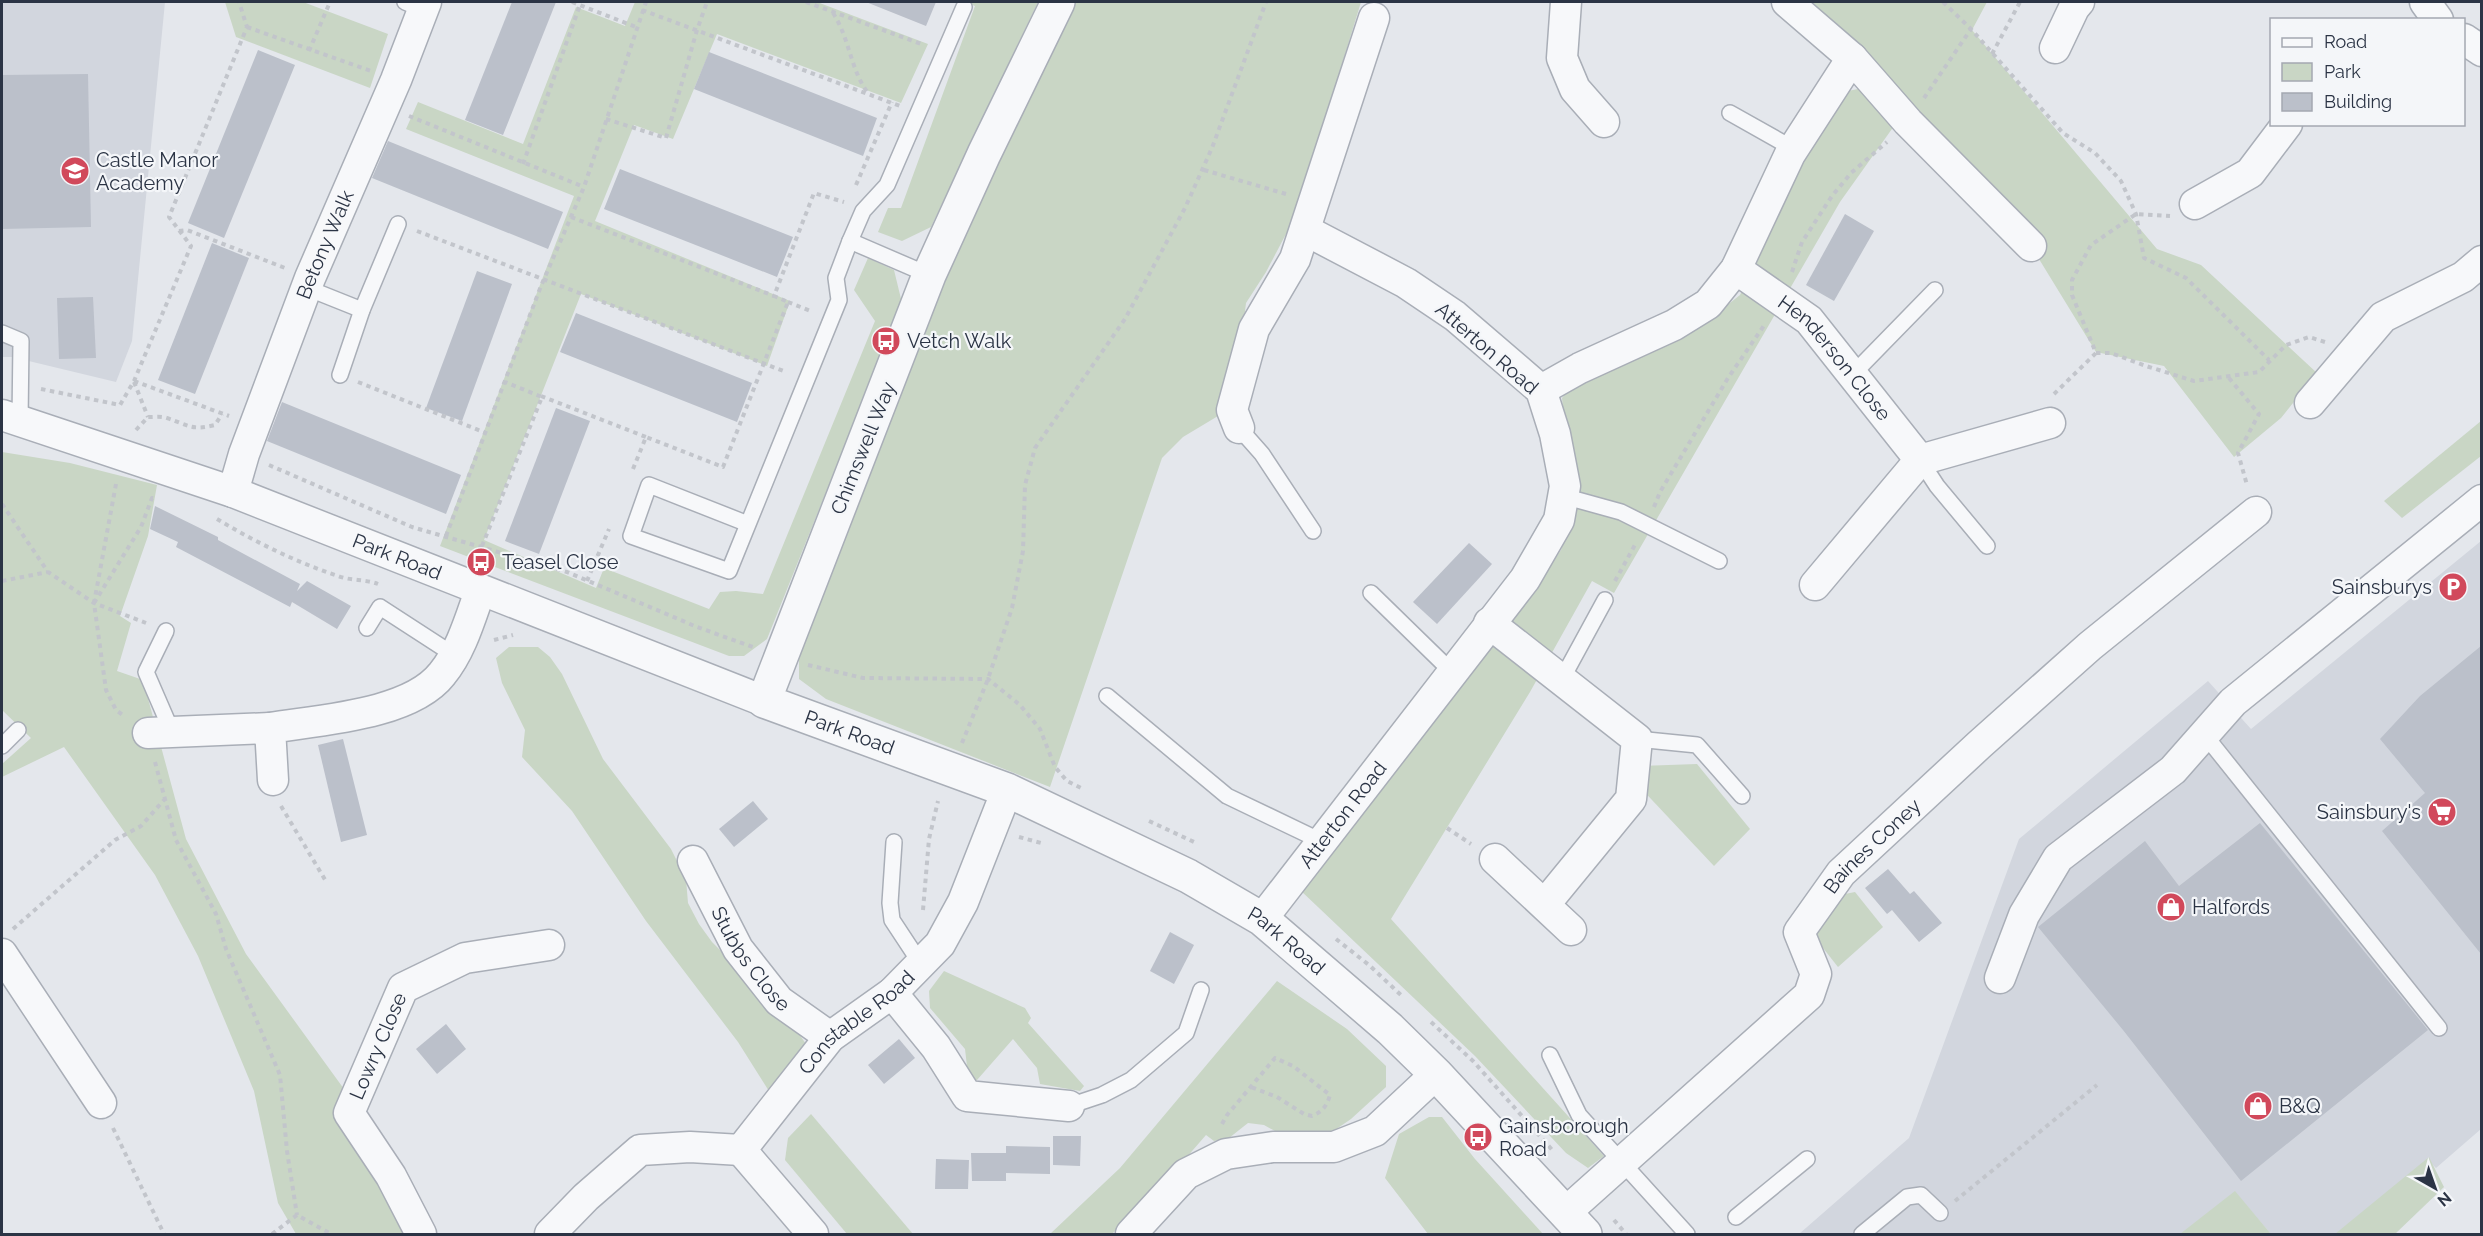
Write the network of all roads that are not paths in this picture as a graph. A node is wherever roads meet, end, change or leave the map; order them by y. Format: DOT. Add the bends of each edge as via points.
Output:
graph roads {
  1 [pos="1058,2"];
  2 [pos="1566,2"];
  3 [pos="1787,2"];
  4 [pos="2426,2"];
  5 [pos="418,4"];
  6 [pos="2071,4"];
  7 [pos="964,7"];
  8 [pos="1374,18"];
  9 [pos="2437,18"];
  10 [pos="2465,40"];
  11 [pos="2055,48"];
  12 [pos="2481,51"];
  13 [pos="1852,58"];
  14 [pos="1730,113"];
  15 [pos="1604,122"];
  16 [pos="2286,126"];
  17 [pos="1794,149"];
  18 [pos="2195,204"];
  19 [pos="1309,216"];
  20 [pos="398,224"];
  21 [pos="850,241"];
  22 [pos="2031,246"];
  23 [pos="2481,261"];
  24 [pos="1736,269"];
  25 [pos="930,275"];
  26 [pos="309,283"];
  27 [pos="1935,290"];
  28 [pos="362,309"];
  29 [pos="2,333"];
  30 [pos="340,375"];
  31 [pos="1852,375"];
  32 [pos="1541,390"];
  33 [pos="2310,403"];
  34 [pos="11,418"];
  35 [pos="2050,423"];
  36 [pos="1239,428"];
  37 [pos="1920,460"];
  38 [pos="233,492"];
  39 [pos="1563,496"];
  40 [pos="2481,500"];
  41 [pos="2256,512"];
  42 [pos="748,524"];
  43 [pos="1314,531"];
  44 [pos="1987,546"];
  45 [pos="1719,561"];
  46 [pos="1815,585"];
  47 [pos="480,591"];
  48 [pos="1371,594"];
  49 [pos="1605,600"];
  50 [pos="1489,623"];
  51 [pos="367,627"];
  52 [pos="166,631"];
  53 [pos="458,647"];
  54 [pos="1452,672"];
  55 [pos="1562,679"];
  56 [pos="1107,696"];
  57 [pos="764,701"];
  58 [pos="270,728"];
  59 [pos="18,730"];
  60 [pos="160,733"];
  61 [pos="2204,734"];
  62 [pos="1637,739"];
  63 [pos="2,746"];
  64 [pos="273,780"];
  65 [pos="1007,790"];
  66 [pos="1742,796"];
  67 [pos="894,842"];
  68 [pos="1323,842"];
  69 [pos="1495,859"];
  70 [pos="693,861"];
  71 [pos="1545,904"];
  72 [pos="1262,919"];
  73 [pos="1571,930"];
  74 [pos="6,943"];
  75 [pos="549,945"];
  76 [pos="926,959"];
  77 [pos="2000,978"];
  78 [pos="1201,990"];
  79 [pos="892,993"];
  80 [pos="2439,1028"];
  81 [pos="830,1037"];
  82 [pos="1550,1055"];
  83 [pos="1436,1074"];
  84 [pos="101,1103"];
  85 [pos="1069,1106"];
  86 [pos="741,1150"];
  87 [pos="1807,1159"];
  88 [pos="1622,1162"];
  89 [pos="1940,1213"];
  90 [pos="1736,1217"];
  91 [pos="1575,1224"];
  92 [pos="421,1234"];
  93 [pos="550,1234"];
  94 [pos="813,1234"];
  95 [pos="1131,1234"];
  96 [pos="1686,1234"];
  97 [pos="1862,1234"];
  1 -- 25 [label="street, Chimswell Way"];
  2 -- 15 [label="street" via="1562,58 1575,88"];
  3 -- 13 [label="street"];
  4 -- 9 [label="street"];
  5 -- 26 [label="street, Betony Walk" via="396,80"];
  6 -- 11 [label="street"];
  7 -- 21 [label="lane" via="887,185 863,211"];
  8 -- 19 [label="street"];
  10 -- 12 [label="street"];
  13 -- 17 [label="street"];
  13 -- 22 [label="street"];
  14 -- 17 [label="lane"];
  16 -- 18 [label="street" via="2250,174"];
  17 -- 24 [label="street"];
  19 -- 32 [label="street, Atterton Road" via="1455,316"];
  19 -- 36 [label="street" via="1295,259 1254,329 1232,410"];
  20 -- 28 [label="lane"];
  21 -- 25 [label="lane"];
  21 -- 42 [label="lane" via="836,278 839,300"];
  23 -- 33 [label="street" via="2463,277 2383,317"];
  24 -- 31 [label="street, Henderson Close" via="1809,320"];
  24 -- 32 [label="street" via="1708,304 1674,325"];
  25 -- 57 [label="street, Chimswell Way"];
  26 -- 28 [label="lane"];
  26 -- 38 [label="street, Betony Walk"];
  27 -- 31 [label="lane"];
  28 -- 30 [label="lane"];
  29 -- 34 [label="lane" via="21,341 21,384"];
  31 -- 37 [label="street, Henderson Close"];
  32 -- 39 [label="street, Atterton Road" via="1555,434 1565,486"];
  34 -- 38 [label="street, Park Road"];
  35 -- 37 [label="street"];
  36 -- 43 [label="lane" via="1262,454"];
  37 -- 44 [label="lane"];
  37 -- 46 [label="street"];
  38 -- 47 [label="street, Park Road"];
  39 -- 45 [label="lane" via="1621,512"];
  39 -- 50 [label="street, Atterton Road" via="1559,520 1525,579"];
  40 -- 61 [label="street" via="2233,702"];
  41 -- 88 [label="street, Baines Coney" via="2090,646 1841,873 1800,932 1816,974 1809,995"];
  42 -- 42 [label="lane" via="729,571 631,536 649,485"];
  47 -- 53 [label="street"];
  47 -- 57 [label="street, Park Road"];
  48 -- 54 [label="lane"];
  49 -- 55 [label="lane"];
  50 -- 54 [label="street, Atterton Road"];
  50 -- 55 [label="street"];
  51 -- 53 [label="lane" via="380,607"];
  52 -- 60 [label="lane" via="146,672"];
  53 -- 58 [label="street" via="441,676 395,706"];
  54 -- 68 [label="street, Atterton Road"];
  55 -- 62 [label="street"];
  56 -- 68 [label="lane" via="1227,796"];
  57 -- 65 [label="street, Park Road"];
  58 -- 60 [label="street"];
  58 -- 64 [label="street"];
  59 -- 63 [label="lane"];
  61 -- 77 [label="street" via="2173,770 2058,858 2024,915"];
  61 -- 80 [label="lane"];
  62 -- 66 [label="lane" via="1697,745"];
  62 -- 71 [label="street" via="1631,799"];
  65 -- 72 [label="street, Park Road" via="1188,876"];
  65 -- 76 [label="street, Constable Road" via="963,902 940,944"];
  67 -- 76 [label="lane" via="892,920"];
  68 -- 72 [label="street, Atterton Road"];
  69 -- 71 [label="street"];
  70 -- 81 [label="street, Stubbs Close" via="738,949 779,1001"];
  71 -- 73 [label="street"];
  72 -- 83 [label="street, Park Road" via="1390,1029"];
  74 -- 84 [label="street"];
  75 -- 92 [label="street, Lowry Close" via="465,958 403,988 349,1113 390,1176"];
  76 -- 79 [label="street, Constable Road"];
  78 -- 85 [label="lane" via="1186,1033 1131,1080"];
  79 -- 81 [label="street, Constable Road"];
  79 -- 85 [label="street" via="936,1047 967,1096"];
  81 -- 86 [label="street, Constable Road"];
  82 -- 88 [label="lane" via="1579,1115"];
  83 -- 91 [label="street, Park Road"];
  83 -- 95 [label="street" via="1375,1131 1334,1148 1261,1149 1226,1154 1186,1174"];
  86 -- 93 [label="street" via="640,1150"];
  86 -- 94 [label="street"];
  87 -- 90 [label="lane"];
  88 -- 91 [label="street, Baines Coney"];
  88 -- 96 [label="lane"];
  89 -- 97 [label="lane" via="1921,1195 1907,1197"];
}
